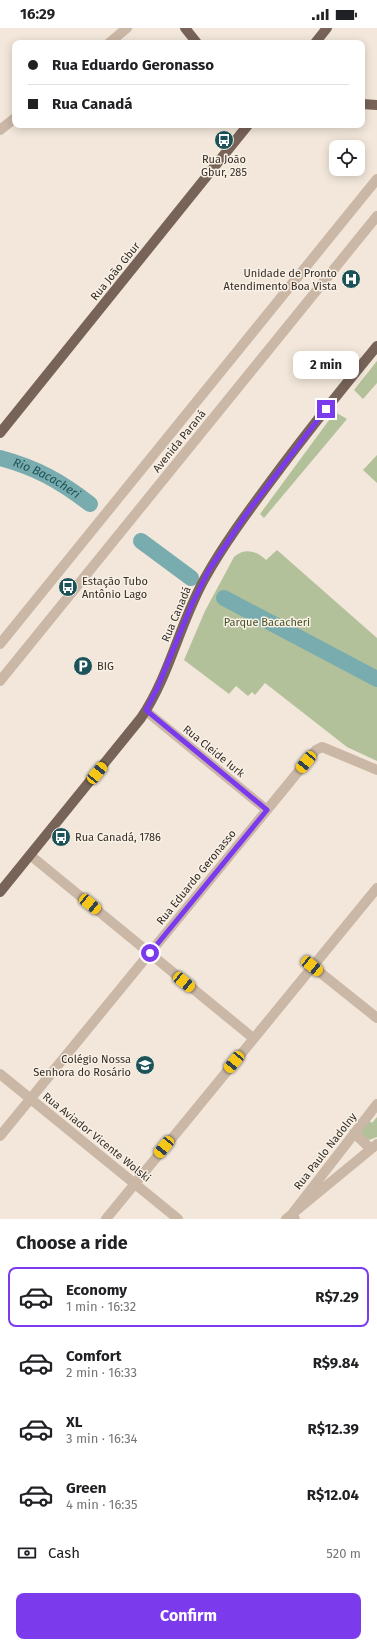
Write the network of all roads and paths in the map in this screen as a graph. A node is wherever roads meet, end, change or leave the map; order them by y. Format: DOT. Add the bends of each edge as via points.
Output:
graph roads {
  1 [pos="127,28"];
  2 [pos="185,28"];
  3 [pos="327,28"];
  4 [pos="112,40"];
  5 [pos="195,40"];
  6 [pos="317,40"];
  7 [pos="365,104"];
  8 [pos="377,104"];
  9 [pos="12,120"];
  10 [pos="246,128"];
  11 [pos="0,130"];
  12 [pos="377,179"];
  13 [pos="377,216"];
  14 [pos="377,346"];
  15 [pos="0,433"];
  16 [pos="0,644"];
  17 [pos="0,681"];
  18 [pos="146,710"];
  19 [pos="377,770"];
  20 [pos="267,810"];
  21 [pos="30,856"];
  22 [pos="377,888"];
  23 [pos="0,892"];
  24 [pos="150,953"];
  25 [pos="312,966"];
  26 [pos="377,1018"];
  27 [pos="253,1038"];
  28 [pos="0,1074"];
  29 [pos="31,1099"];
  30 [pos="377,1104"];
  31 [pos="354,1133"];
  32 [pos="0,1136"];
  33 [pos="374,1147"];
  34 [pos="135,1184"];
  35 [pos="291,1217"];
  36 [pos="106,1219"];
  37 [pos="178,1219"];
  1 -- 4 [label="street"];
  2 -- 5 [label="main road"];
  3 -- 6 [label="main road"];
  7 -- 8 [label="main road"];
  9 -- 11 [label="street"];
  10 -- 15 [label="main road, Rua João Gbur"];
  12 -- 16 [label="street, Avenida Paraná"];
  13 -- 17 [label="street, Avenida Paraná"];
  14 -- 18 [label="main road, Rua Canadá" via="292,453 247,513 214,563 198,592"];
  18 -- 20 [label="street, Rua Cleide Iurk"];
  18 -- 21 [label="main road, Rua Canadá"];
  19 -- 20 [label="street, Rua Eduardo Geronasso" via="322,747 316,750"];
  20 -- 24 [label="street, Rua Eduardo Geronasso"];
  21 -- 23 [label="main road, Rua Canadá"];
  21 -- 24 [label="street"];
  22 -- 25 [label="street"];
  24 -- 27 [label="street"];
  24 -- 29 [label="street, Rua Eduardo Geronasso"];
  25 -- 26 [label="street"];
  25 -- 27 [label="street"];
  27 -- 34 [label="street"];
  28 -- 29 [label="street, Rua Aviador Vicente Wolski"];
  29 -- 32 [label="street, Rua Eduardo Geronasso"];
  29 -- 34 [label="street, Rua Aviador Vicente Wolski"];
  30 -- 31 [label="street, Rua Paulo Nadolny"];
  31 -- 33 [label="street"];
  31 -- 35 [label="street, Rua Paulo Nadolny"];
  33 -- 35 [label="street"];
  34 -- 36 [label="street"];
  34 -- 37 [label="street, Rua Aviador Vicente Wolski"];
}
